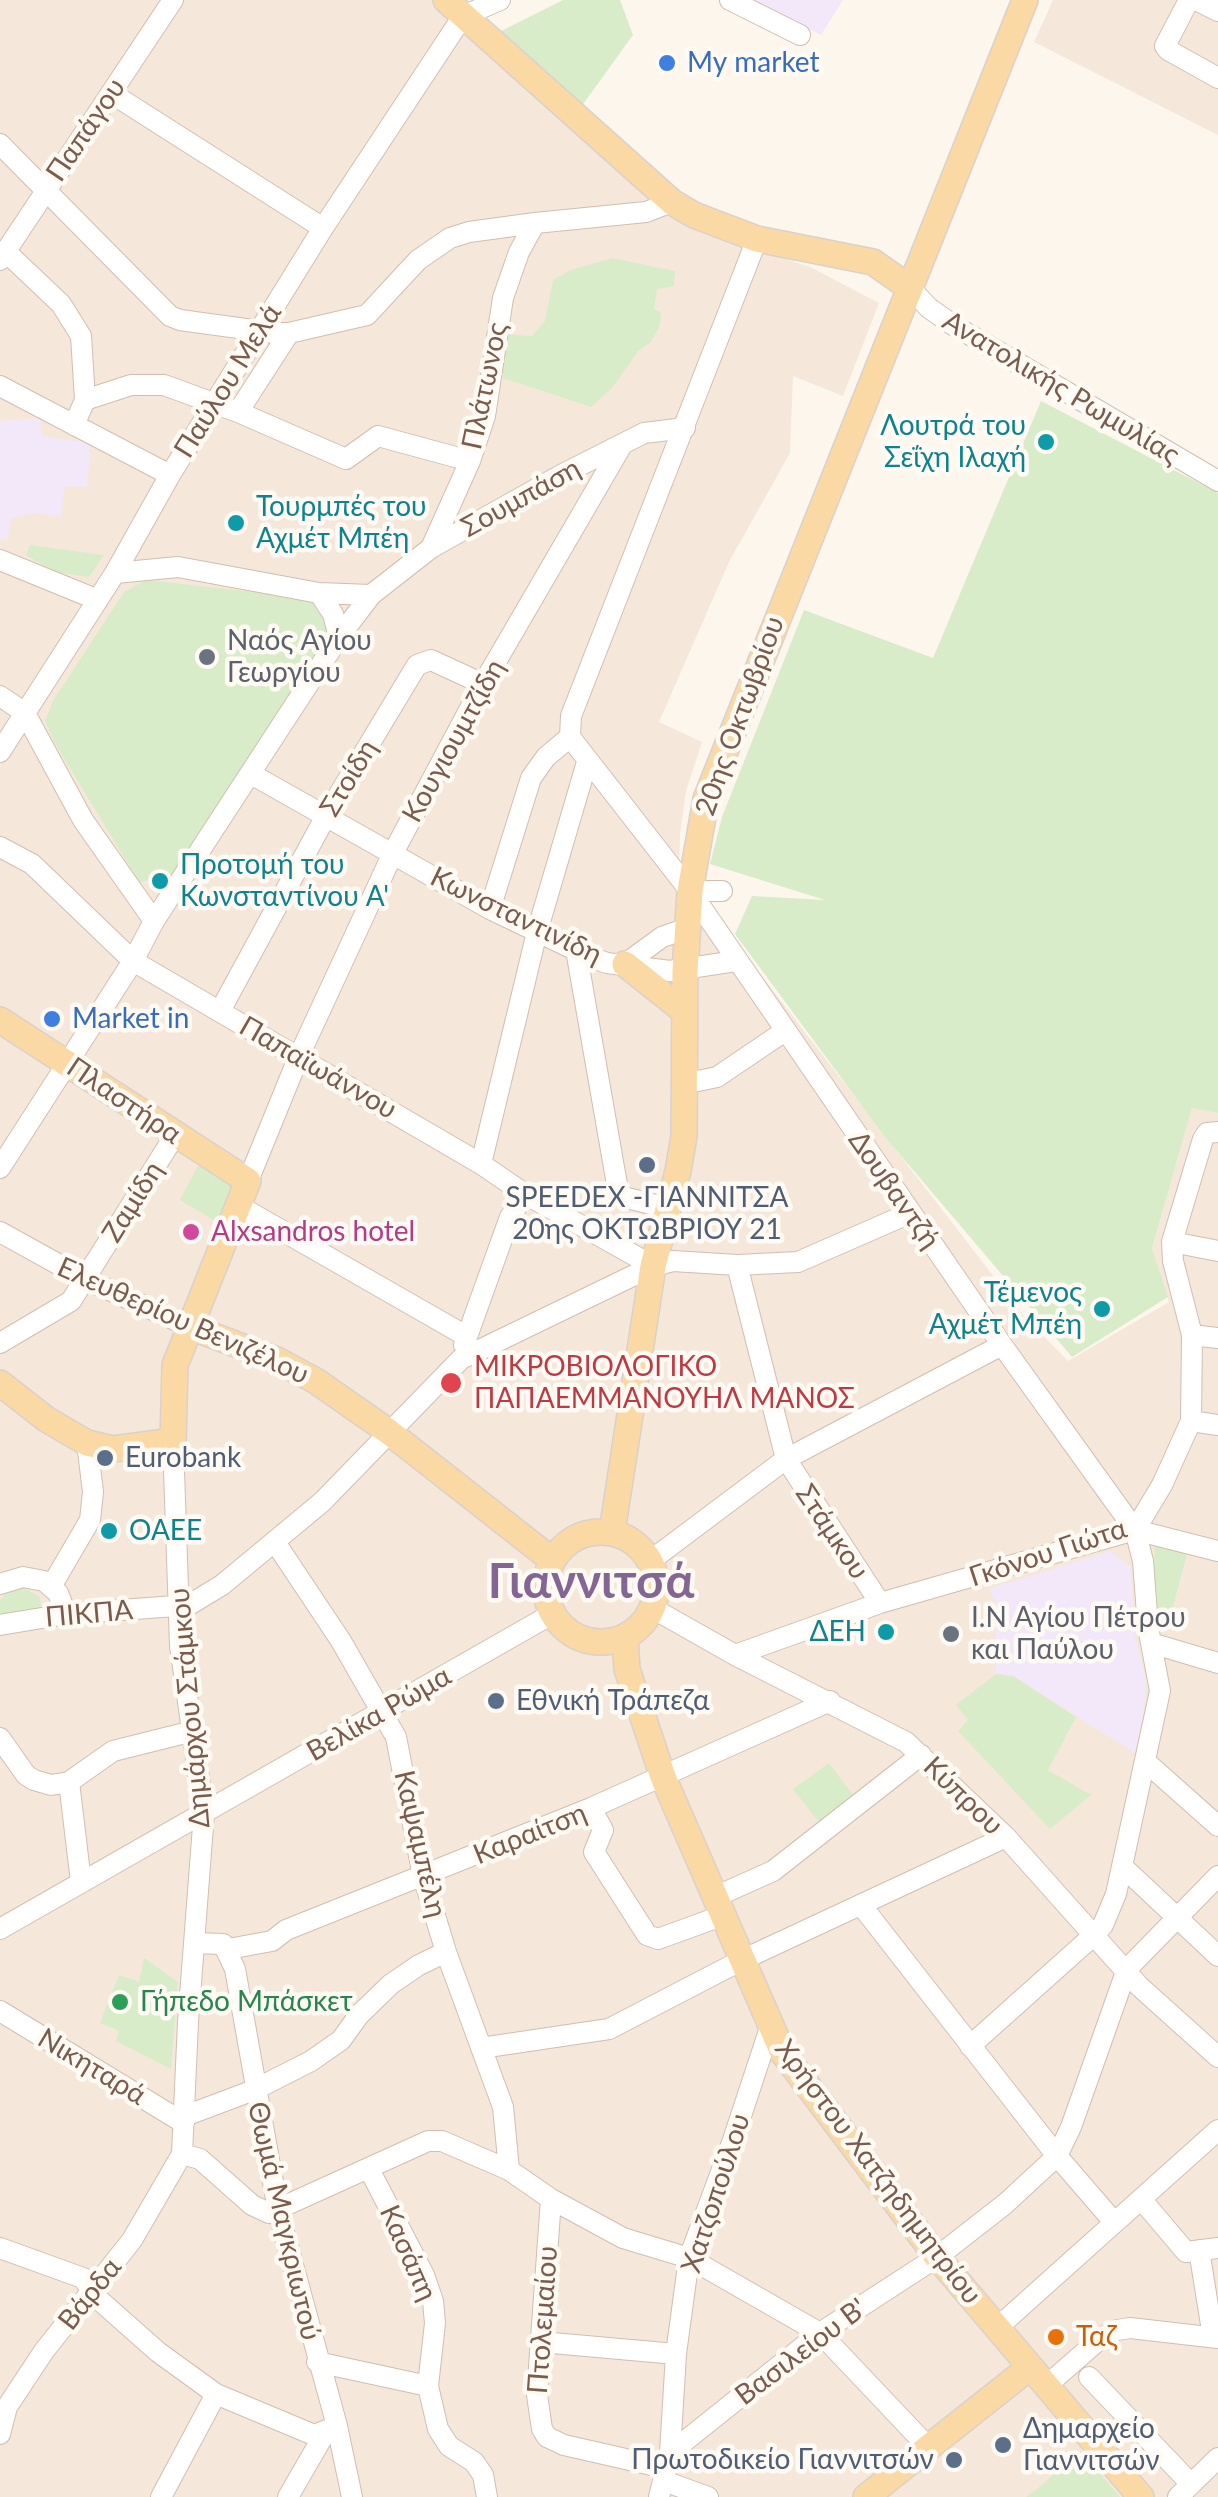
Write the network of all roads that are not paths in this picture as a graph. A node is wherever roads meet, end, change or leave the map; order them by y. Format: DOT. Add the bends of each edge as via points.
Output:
graph roads {
  1 [pos="173,0"];
  2 [pos="500,0"];
  3 [pos="730,0"];
  4 [pos="1026,0"];
  5 [pos="1192,0"];
  6 [pos="455,8"];
  7 [pos="1218,11"];
  8 [pos="800,35"];
  9 [pos="1218,78"];
  10 [pos="111,93"];
  11 [pos="0,144"];
  12 [pos="46,189"];
  13 [pos="672,202"];
  14 [pos="535,223"];
  15 [pos="322,228"];
  16 [pos="757,239"];
  17 [pos="3,256"];
  18 [pos="910,288"];
  19 [pos="258,332"];
  20 [pos="288,333"];
  21 [pos="0,386"];
  22 [pos="85,400"];
  23 [pos="214,403"];
  24 [pos="238,412"];
  25 [pos="74,426"];
  26 [pos="685,428"];
  27 [pos="623,443"];
  28 [pos="470,461"];
  29 [pos="170,475"];
  30 [pos="562,475"];
  31 [pos="1218,481"];
  32 [pos="600,485"];
  33 [pos="430,548"];
  34 [pos="0,560"];
  35 [pos="115,573"];
  36 [pos="319,593"];
  37 [pos="371,595"];
  38 [pos="98,600"];
  39 [pos="339,637"];
  40 [pos="483,684"];
  41 [pos="0,696"];
  42 [pos="25,713"];
  43 [pos="570,737"];
  44 [pos="0,752"];
  45 [pos="587,762"];
  46 [pos="252,774"];
  47 [pos="326,816"];
  48 [pos="0,847"];
  49 [pos="393,853"];
  50 [pos="690,891"];
  51 [pos="722,891"];
  52 [pos="490,909"];
  53 [pos="154,922"];
  54 [pos="688,928"];
  55 [pos="537,932"];
  56 [pos="576,950"];
  57 [pos="133,961"];
  58 [pos="736,962"];
  59 [pos="624,964"];
  60 [pos="685,970"];
  61 [pos="220,1011"];
  62 [pos="684,1011"];
  63 [pos="0,1020"];
  64 [pos="785,1031"];
  65 [pos="299,1056"];
  66 [pos="68,1062"];
  67 [pos="686,1076"];
  68 [pos="1213,1132"];
  69 [pos="174,1135"];
  70 [pos="481,1164"];
  71 [pos="0,1168"];
  72 [pos="248,1181"];
  73 [pos="525,1194"];
  74 [pos="238,1206"];
  75 [pos="668,1208"];
  76 [pos="910,1213"];
  77 [pos="0,1232"];
  78 [pos="1172,1242"];
  79 [pos="1218,1251"];
  80 [pos="737,1264"];
  81 [pos="653,1266"];
  82 [pos="84,1280"];
  83 [pos="188,1326"];
  84 [pos="1192,1335"];
  85 [pos="466,1336"];
  86 [pos="1218,1338"];
  87 [pos="0,1343"];
  88 [pos="1002,1345"];
  89 [pos="461,1359"];
  90 [pos="0,1383"];
  91 [pos="1191,1421"];
  92 [pos="1218,1425"];
  93 [pos="388,1432"];
  94 [pos="173,1441"];
  95 [pos="87,1443"];
  96 [pos="786,1459"];
  97 [pos="1135,1530"];
  98 [pos="612,1532"];
  99 [pos="275,1542"];
  100 [pos="1218,1552"];
  101 [pos="552,1560"];
  102 [pos="650,1561"];
  103 [pos="1,1579"];
  104 [pos="52,1585"];
  105 [pos="880,1604"];
  106 [pos="178,1607"];
  107 [pos="652,1608"];
  108 [pos="66,1614"];
  109 [pos="552,1614"];
  110 [pos="0,1625"];
  111 [pos="625,1637"];
  112 [pos="1151,1643"];
  113 [pos="735,1655"];
  114 [pos="1218,1663"];
  115 [pos="830,1701"];
  116 [pos="384,1711"];
  117 [pos="192,1732"];
  118 [pos="0,1738"];
  119 [pos="921,1755"];
  120 [pos="1147,1762"];
  121 [pos="663,1777"];
  122 [pos="69,1782"];
  123 [pos="591,1808"];
  124 [pos="204,1814"];
  125 [pos="1218,1826"];
  126 [pos="1006,1837"];
  127 [pos="1123,1867"];
  128 [pos="423,1876"];
  129 [pos="1218,1876"];
  130 [pos="82,1882"];
  131 [pos="862,1905"];
  132 [pos="720,1906"];
  133 [pos="1176,1918"];
  134 [pos="0,1929"];
  135 [pos="1094,1935"];
  136 [pos="194,1943"];
  137 [pos="225,1946"];
  138 [pos="446,1952"];
  139 [pos="1218,1956"];
  140 [pos="742,1960"];
  141 [pos="1127,1969"];
  142 [pos="0,2012"];
  143 [pos="770,2028"];
  144 [pos="970,2046"];
  145 [pos="481,2048"];
  146 [pos="1218,2057"];
  147 [pos="254,2090"];
  148 [pos="184,2123"];
  149 [pos="1218,2130"];
  150 [pos="182,2154"];
  151 [pos="1056,2156"];
  152 [pos="369,2168"];
  153 [pos="509,2170"];
  154 [pos="551,2199"];
  155 [pos="1141,2199"];
  156 [pos="278,2210"];
  157 [pos="1114,2222"];
  158 [pos="0,2248"];
  159 [pos="1209,2249"];
  160 [pos="937,2257"];
  161 [pos="689,2258"];
  162 [pos="94,2290"];
  163 [pos="997,2328"];
  164 [pos="820,2333"];
  165 [pos="1215,2338"];
  166 [pos="542,2342"];
  167 [pos="676,2354"];
  168 [pos="317,2362"];
  169 [pos="1038,2376"];
  170 [pos="1090,2377"];
  171 [pos="0,2384"];
  172 [pos="428,2386"];
  173 [pos="216,2394"];
  174 [pos="3,2424"];
  175 [pos="331,2430"];
  176 [pos="928,2447"];
  177 [pos="1218,2458"];
  178 [pos="664,2475"];
  179 [pos="1184,2491"];
  180 [pos="161,2497"];
  181 [pos="288,2497"];
  182 [pos="352,2497"];
  183 [pos="487,2497"];
  184 [pos="708,2497"];
  185 [pos="866,2497"];
  186 [pos="1141,2497"];
  1 -- 10 [label="street, Παπάγου"];
  2 -- 6 [label="street"];
  3 -- 8 [label="street"];
  4 -- 18 [label="main road, 20ης Οκτωβρίου"];
  5 -- 7 [label="street"];
  5 -- 9 [label="street" via="1165,46"];
  6 -- 13 [label="main road"];
  6 -- 15 [label="street, Παύλου Μελά"];
  10 -- 12 [label="street, Παπάγου"];
  10 -- 15 [label="street"];
  11 -- 12 [label="street"];
  12 -- 17 [label="street, Παπάγου"];
  12 -- 19 [label="street" via="170,316"];
  13 -- 14 [label="street" via="646,212"];
  13 -- 16 [label="main road"];
  14 -- 20 [label="street" via="450,238 418,260 367,315"];
  14 -- 28 [label="street, Πλάτωνος" via="503,298 491,386"];
  15 -- 19 [label="street, Παύλου Μελά"];
  16 -- 18 [label="main road" via="873,262"];
  16 -- 26 [label="street"];
  17 -- 22 [label="street" via="51,294 77,327"];
  18 -- 31 [label="street, Ανατολικής Ρωμυλίας" via="953,324"];
  18 -- 50 [label="main road, 20ης Οκτωβρίου" via="718,764"];
  19 -- 20 [label="street"];
  19 -- 23 [label="street, Παύλου Μελά"];
  20 -- 24 [label="street"];
  21 -- 25 [label="street"];
  22 -- 23 [label="street" via="132,385 164,384"];
  22 -- 25 [label="street"];
  23 -- 24 [label="street"];
  23 -- 29 [label="street, Παύλου Μελά"];
  24 -- 28 [label="street" via="346,459 378,436"];
  25 -- 29 [label="street"];
  26 -- 27 [label="street, Σουμπάση"];
  26 -- 43 [label="street" via="571,716"];
  27 -- 30 [label="street, Σουμπάση"];
  27 -- 32 [label="street, Κουγιουμτζίδη"];
  28 -- 33 [label="street, Πλάτωνος"];
  29 -- 35 [label="street, Παύλου Μελά"];
  30 -- 32 [label="street"];
  30 -- 33 [label="street, Σουμπάση"];
  32 -- 40 [label="street, Κουγιουμτζίδη"];
  33 -- 37 [label="street, Σουμπάση"];
  34 -- 38 [label="street"];
  35 -- 36 [label="street" via="178,566"];
  35 -- 38 [label="street, Παύλου Μελά"];
  36 -- 37 [label="street"];
  36 -- 39 [label="street"];
  37 -- 39 [label="street, Σουμπάση"];
  38 -- 42 [label="street, Παύλου Μελά"];
  39 -- 46 [label="street, Σουμπάση"];
  40 -- 47 [label="street, Στοίδη" via="421,661"];
  40 -- 49 [label="street, Κουγιουμτζίδη"];
  41 -- 42 [label="street"];
  42 -- 44 [label="street, Παύλου Μελά"];
  42 -- 53 [label="street" via="82,820"];
  43 -- 45 [label="street, Δουβαντζή"];
  43 -- 52 [label="street" via="532,778"];
  45 -- 50 [label="street, Δουβαντζή"];
  45 -- 55 [label="street"];
  46 -- 47 [label="street, Κωνσταντινίδη"];
  46 -- 53 [label="street, Σουμπάση"];
  47 -- 49 [label="street, Κωνσταντινίδη"];
  47 -- 61 [label="street, Στοίδη"];
  48 -- 57 [label="street, Παπαϊωάννου" via="32,864"];
  49 -- 52 [label="street, Κωνσταντινίδη"];
  49 -- 65 [label="street, Κουγιουμτζίδη"];
  50 -- 51 [label="street"];
  50 -- 54 [label="main road, 20ης Οκτωβρίου"];
  50 -- 58 [label="street, Δουβαντζή"];
  52 -- 55 [label="street, Κωνσταντινίδη"];
  53 -- 57 [label="street, Σουμπάση"];
  54 -- 59 [label="street"];
  54 -- 60 [label="main road, 20ης Οκτωβρίου"];
  55 -- 56 [label="street, Κωνσταντινίδη"];
  55 -- 70 [label="street"];
  56 -- 59 [label="street, Κωνσταντινίδη"];
  56 -- 75 [label="street" via="619,1196"];
  57 -- 61 [label="street, Παπαϊωάννου"];
  57 -- 66 [label="street, Σουμπάση"];
  58 -- 60 [label="street, Κωνσταντινίδη"];
  58 -- 64 [label="street, Δουβαντζή"];
  59 -- 60 [label="street, Κωνσταντινίδη"];
  59 -- 62 [label="main road"];
  60 -- 62 [label="main road, 20ης Οκτωβρίου"];
  61 -- 65 [label="street, Παπαϊωάννου"];
  62 -- 67 [label="main road, 20ης Οκτωβρίου"];
  63 -- 66 [label="main road, Πλαστήρα"];
  64 -- 67 [label="street" via="717,1077"];
  64 -- 76 [label="street, Δουβαντζή"];
  65 -- 70 [label="street, Παπαϊωάννου"];
  65 -- 72 [label="street, Κουγιουμτζίδη"];
  66 -- 69 [label="main road, Πλαστήρα"];
  66 -- 71 [label="street, Σουμπάση"];
  67 -- 75 [label="main road, 20ης Οκτωβρίου" via="684,1136"];
  68 -- 78 [label="street, Γκόνου Γιώτα"];
  69 -- 72 [label="main road, Πλαστήρα"];
  69 -- 82 [label="street, Ζαμίδη"];
  70 -- 73 [label="street, Παπαϊωάννου"];
  72 -- 74 [label="main road, Κουγιουμτζίδη"];
  73 -- 81 [label="street, Παπαϊωάννου"];
  73 -- 85 [label="street" via="510,1217"];
  74 -- 83 [label="main road, Κουγιουμτζίδη"];
  74 -- 85 [label="street"];
  75 -- 81 [label="main road, 20ης Οκτωβρίου"];
  76 -- 80 [label="street" via="798,1262"];
  76 -- 88 [label="street, Δουβαντζή"];
  77 -- 82 [label="street, Ελευθερίου Βενιζέλου"];
  78 -- 79 [label="street"];
  78 -- 84 [label="street, Γκόνου Γιώτα"];
  80 -- 81 [label="street"];
  80 -- 96 [label="street, Στάμκου"];
  81 -- 89 [label="street"];
  81 -- 98 [label="main road, 20ης Οκτωβρίου"];
  82 -- 83 [label="street, Ελευθερίου Βενιζέλου"];
  82 -- 87 [label="street, Ζαμίδη" via="66,1306"];
  83 -- 93 [label="main road, Ελευθερίου Βενιζέλου" via="290,1367"];
  83 -- 94 [label="main road, Κουγιουμτζίδη" via="172,1381"];
  84 -- 86 [label="street"];
  84 -- 91 [label="street, Γκόνου Γιώτα"];
  85 -- 89 [label="street"];
  88 -- 96 [label="street"];
  88 -- 97 [label="street, Δουβαντζή"];
  89 -- 93 [label="street"];
  90 -- 95 [label="main road"];
  91 -- 92 [label="street"];
  91 -- 97 [label="street, Γκόνου Γιώτα"];
  93 -- 99 [label="street"];
  93 -- 101 [label="main road, Ελευθερίου Βενιζέλου"];
  94 -- 95 [label="main road" via="113,1449"];
  94 -- 106 [label="street, Δημάρχου Στάμκου"];
  95 -- 104 [label="street" via="90,1520"];
  96 -- 102 [label="street"];
  96 -- 105 [label="street, Στάμκου"];
  97 -- 100 [label="street"];
  97 -- 105 [label="street, Γκόνου Γιώτα"];
  97 -- 112 [label="street"];
  98 -- 101 [label="main road" via="572,1540"];
  98 -- 102 [label="main road" via="630,1539"];
  99 -- 106 [label="street" via="222,1586"];
  99 -- 116 [label="street, Καψαμπέλη"];
  101 -- 109 [label="main road" via="545,1587"];
  102 -- 107 [label="main road" via="656,1584"];
  103 -- 104 [label="street"];
  104 -- 108 [label="street"];
  105 -- 113 [label="street, Γκόνου Γιώτα"];
  106 -- 108 [label="street, ΠΙΚΠΑ"];
  106 -- 117 [label="street, Δημάρχου Στάμκου"];
  107 -- 111 [label="main road"];
  107 -- 113 [label="street, Κύπρου"];
  108 -- 110 [label="street, ΠΙΚΠΑ"];
  109 -- 111 [label="main road" via="577,1638"];
  109 -- 116 [label="street, Βελίκα Ρώμα"];
  111 -- 121 [label="main road, Χρήστου Χατζηδημητρίου" via="627,1669"];
  112 -- 114 [label="street"];
  112 -- 120 [label="street" via="1160,1691"];
  113 -- 115 [label="street, Κύπρου"];
  115 -- 119 [label="street, Κύπρου"];
  115 -- 121 [label="street, Καραίτση"];
  116 -- 124 [label="street, Βελίκα Ρώμα"];
  116 -- 128 [label="street, Καψαμπέλη" via="396,1737"];
  117 -- 122 [label="street" via="112,1751"];
  117 -- 124 [label="street, Δημάρχου Στάμκου"];
  118 -- 122 [label="street" via="26,1775"];
  119 -- 126 [label="street, Κύπρου"];
  119 -- 132 [label="street"];
  120 -- 125 [label="street"];
  120 -- 127 [label="street"];
  121 -- 123 [label="street, Καραίτση"];
  121 -- 132 [label="main road, Χρήστου Χατζηδημητρίου"];
  122 -- 130 [label="street"];
  123 -- 128 [label="street, Καραίτση"];
  123 -- 132 [label="street" via="603,1830 594,1852 647,1934 658,1939"];
  124 -- 130 [label="street, Βελίκα Ρώμα"];
  124 -- 136 [label="street, Δημάρχου Στάμκου"];
  126 -- 131 [label="street"];
  126 -- 135 [label="street, Κύπρου"];
  127 -- 133 [label="street"];
  127 -- 135 [label="street"];
  128 -- 137 [label="street, Καραίτση" via="272,1941"];
  128 -- 138 [label="street, Καψαμπέλη"];
  129 -- 133 [label="street"];
  130 -- 134 [label="street, Βελίκα Ρώμα"];
  131 -- 140 [label="street"];
  131 -- 144 [label="street"];
  132 -- 140 [label="main road, Χρήστου Χατζηδημητρίου"];
  133 -- 139 [label="street"];
  133 -- 141 [label="street"];
  135 -- 141 [label="street, Κύπρου"];
  135 -- 144 [label="street"];
  136 -- 137 [label="street, Καραίτση"];
  136 -- 148 [label="street, Δημάρχου Στάμκου"];
  137 -- 147 [label="street, Θωμά Μαγκριωτού" via="235,1969"];
  138 -- 145 [label="street, Καψαμπέλη"];
  138 -- 147 [label="street" via="391,1984 312,2061"];
  140 -- 143 [label="main road, Χρήστου Χατζηδημητρίου"];
  140 -- 145 [label="street" via="608,2029"];
  141 -- 146 [label="street, Κύπρου"];
  141 -- 151 [label="street"];
  142 -- 148 [label="street, Νικηταρά"];
  143 -- 160 [label="main road, Χρήστου Χατζηδημητρίου" via="798,2075"];
  143 -- 161 [label="street, Χατζοπούλου"];
  144 -- 151 [label="street"];
  145 -- 153 [label="street, Καψαμπέλη" via="503,2106"];
  147 -- 148 [label="street" via="185,2116"];
  147 -- 156 [label="street, Θωμά Μαγκριωτού"];
  148 -- 150 [label="street, Δημάρχου Στάμκου"];
  149 -- 155 [label="street"];
  150 -- 156 [label="street" via="200,2160 252,2205"];
  150 -- 162 [label="street, Βάρδα"];
  151 -- 157 [label="street"];
  151 -- 160 [label="street, Βασιλείου Β'"];
  152 -- 153 [label="street" via="434,2140"];
  152 -- 156 [label="street"];
  152 -- 172 [label="street, Κασάπη" via="433,2301"];
  153 -- 154 [label="street"];
  154 -- 161 [label="street" via="623,2238"];
  154 -- 166 [label="street, Πτολεμαίου"];
  155 -- 157 [label="street"];
  155 -- 159 [label="street" via="1186,2252"];
  156 -- 168 [label="street, Θωμά Μαγκριωτού"];
  157 -- 163 [label="street"];
  158 -- 162 [label="street" via="84,2278"];
  159 -- 165 [label="street"];
  160 -- 163 [label="main road, Χρήστου Χατζηδημητρίου"];
  160 -- 164 [label="street, Βασιλείου Β'"];
  161 -- 164 [label="street"];
  161 -- 167 [label="street, Χατζοπούλου"];
  162 -- 173 [label="street" via="158,2352"];
  162 -- 174 [label="street, Βάρδα" via="44,2351"];
  163 -- 169 [label="main road, Χρήστου Χατζηδημητρίου"];
  164 -- 176 [label="street"];
  164 -- 178 [label="street, Βασιλείου Β'"];
  165 -- 169 [label="street" via="1117,2330"];
  166 -- 167 [label="street"];
  166 -- 178 [label="street, Πτολεμαίου" via="538,2418 547,2436"];
  167 -- 178 [label="street, Χατζοπούλου"];
  168 -- 172 [label="street"];
  168 -- 175 [label="street, Θωμά Μαγκριωτού"];
  169 -- 176 [label="main road"];
  169 -- 186 [label="main road, Χρήστου Χατζηδημητρίου"];
  170 -- 179 [label="street"];
  171 -- 174 [label="street"];
  172 -- 183 [label="street, Κασάπη" via="441,2436 474,2462"];
  173 -- 175 [label="street" via="314,2435"];
  173 -- 180 [label="street"];
  175 -- 181 [label="street"];
  175 -- 182 [label="street, Θωμά Μαγκριωτού"];
  176 -- 185 [label="main road"];
  177 -- 179 [label="street"];
  178 -- 184 [label="street, Πτολεμαίου"];
}
